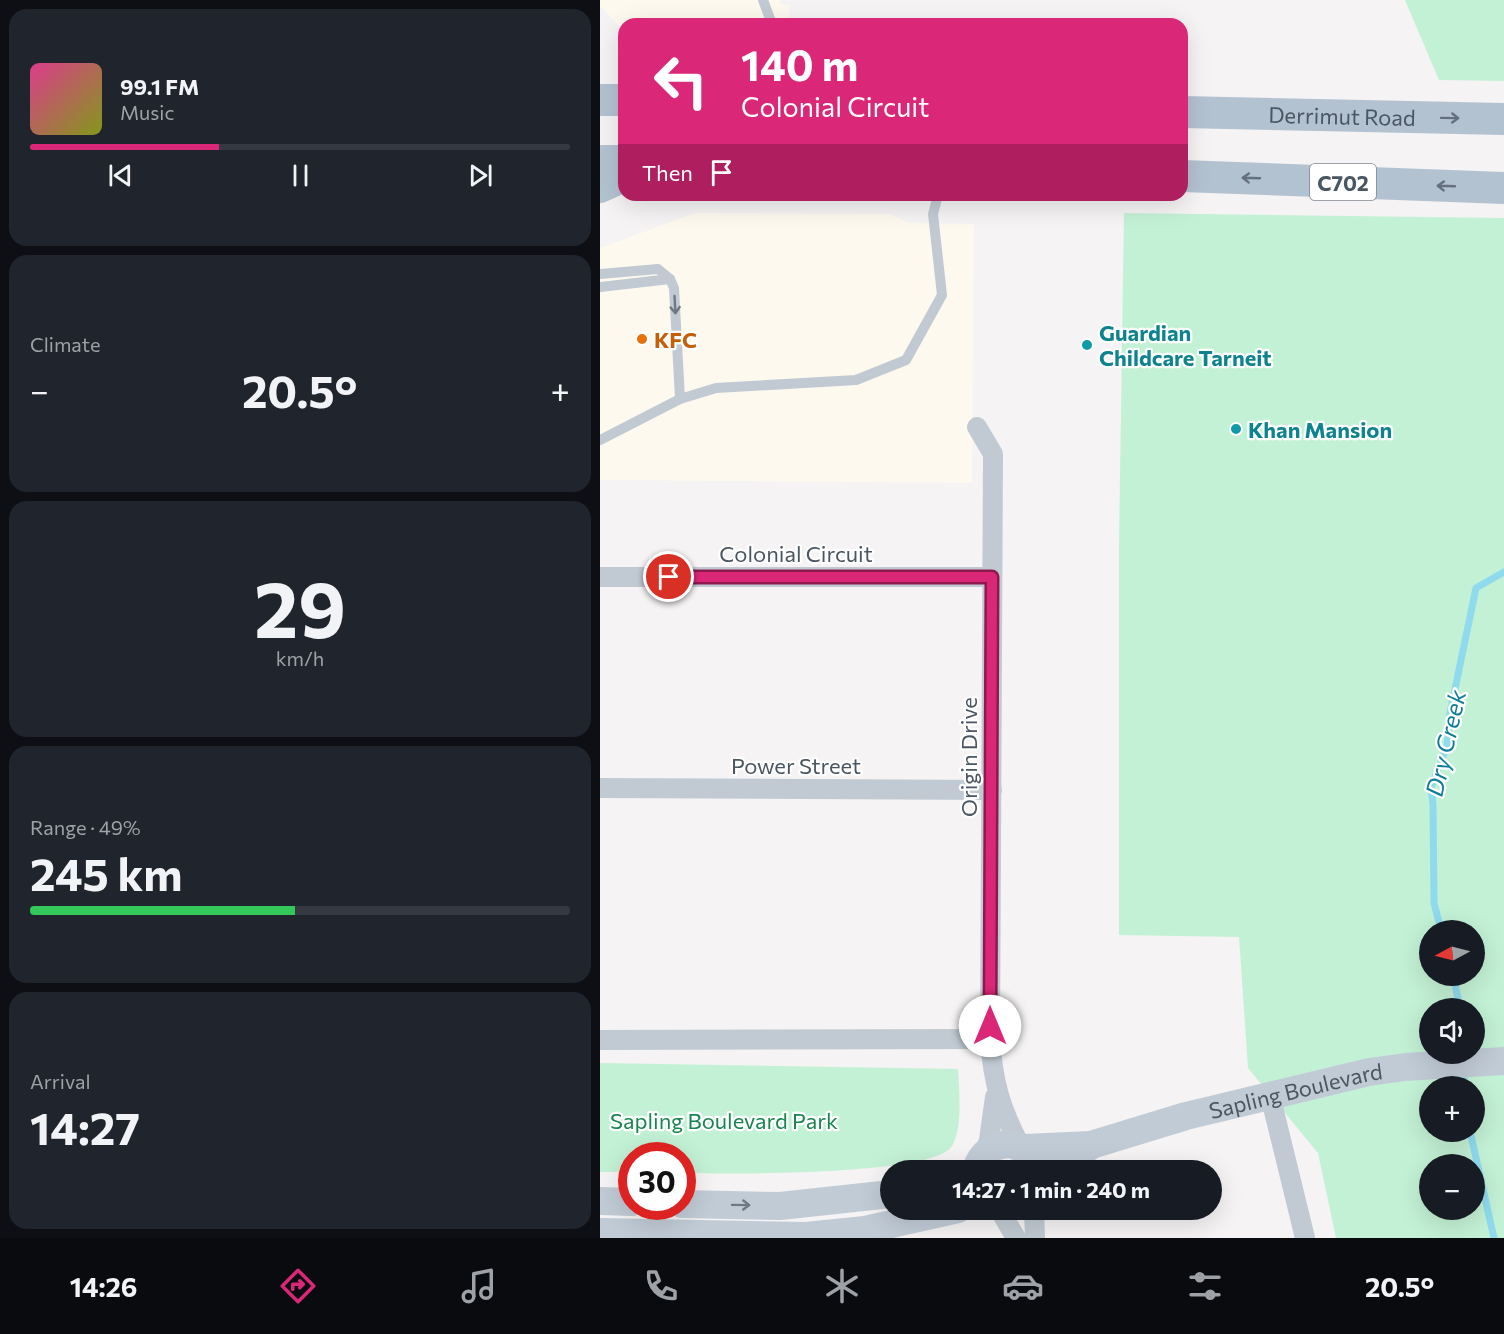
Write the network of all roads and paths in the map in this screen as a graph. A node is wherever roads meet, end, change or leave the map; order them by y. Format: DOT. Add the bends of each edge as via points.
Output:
graph roads {
  1 [pos="763,0"];
  2 [pos="770,18"];
  3 [pos="600,100"];
  4 [pos="618,100"];
  5 [pos="1188,112"];
  6 [pos="1504,119"];
  7 [pos="618,160"];
  8 [pos="600,161"];
  9 [pos="1188,176"];
  10 [pos="618,179"];
  11 [pos="600,187"];
  12 [pos="1504,188"];
  13 [pos="936,201"];
  14 [pos="600,274"];
  15 [pos="670,279"];
  16 [pos="600,287"];
  17 [pos="680,399"];
  18 [pos="977,427"];
  19 [pos="600,440"];
  20 [pos="600,577"];
  21 [pos="992,577"];
  22 [pos="600,788"];
  23 [pos="992,790"];
  24 [pos="990,1039"];
  25 [pos="600,1040"];
  26 [pos="1504,1061"];
  27 [pos="996,1091"];
  28 [pos="1270,1095"];
  29 [pos="1090,1145"];
  30 [pos="1028,1155"];
  31 [pos="979,1160"];
  32 [pos="980,1160"];
  33 [pos="1072,1160"];
  34 [pos="880,1195"];
  35 [pos="600,1201"];
  36 [pos="618,1202"];
  37 [pos="696,1204"];
  38 [pos="780,1206"];
  39 [pos="909,1220"];
  40 [pos="1005,1220"];
  41 [pos="1034,1220"];
  42 [pos="600,1232"];
  43 [pos="780,1237"];
  44 [pos="1016,1238"];
  45 [pos="1035,1238"];
  46 [pos="1305,1238"];
  1 -- 2 [label="lane"];
  3 -- 4 [label="main road"];
  5 -- 6 [label="main road, Derrimut Road, one-way"];
  7 -- 8 [label="main road"];
  12 -- 9 [label="main road, C702, one-way"];
  10 -- 11 [label="main road"];
  13 -- 17 [label="lane" via="933,214 942,295 906,360 856,380 716,388"];
  14 -- 15 [label="lane" via="657,269"];
  15 -- 16 [label="lane"];
  15 -- 17 [label="lane, one-way" via="674,288"];
  17 -- 19 [label="lane"];
  18 -- 21 [label="street, Origin Drive" via="993,454"];
  20 -- 21 [label="street, Colonial Circuit"];
  21 -- 23 [label="street, Origin Drive"];
  22 -- 23 [label="street, Power Street"];
  23 -- 24 [label="street, Origin Drive"];
  24 -- 25 [label="street"];
  24 -- 27 [label="street, Origin Drive"];
  26 -- 28 [label="street, Sapling Boulevard" via="1369,1072"];
  27 -- 30 [label="street, Origin Drive" via="1003,1113"];
  27 -- 31 [label="street, Origin Drive" via="989,1140"];
  28 -- 29 [label="street, Sapling Boulevard"];
  28 -- 46 [label="street"];
  29 -- 30 [label="street, Sapling Boulevard"];
  29 -- 33 [label="street, Sapling Boulevard"];
  30 -- 32 [label="street, Sapling Boulevard" via="997,1145"];
  34 -- 38 [label="street"];
  35 -- 36 [label="street"];
  37 -- 38 [label="street, one-way"];
  38 -- 43 [label="street"];
  39 -- 43 [label="street" via="865,1230"];
  40 -- 44 [label="street"];
  41 -- 45 [label="street"];
  42 -- 43 [label="street"];
}
